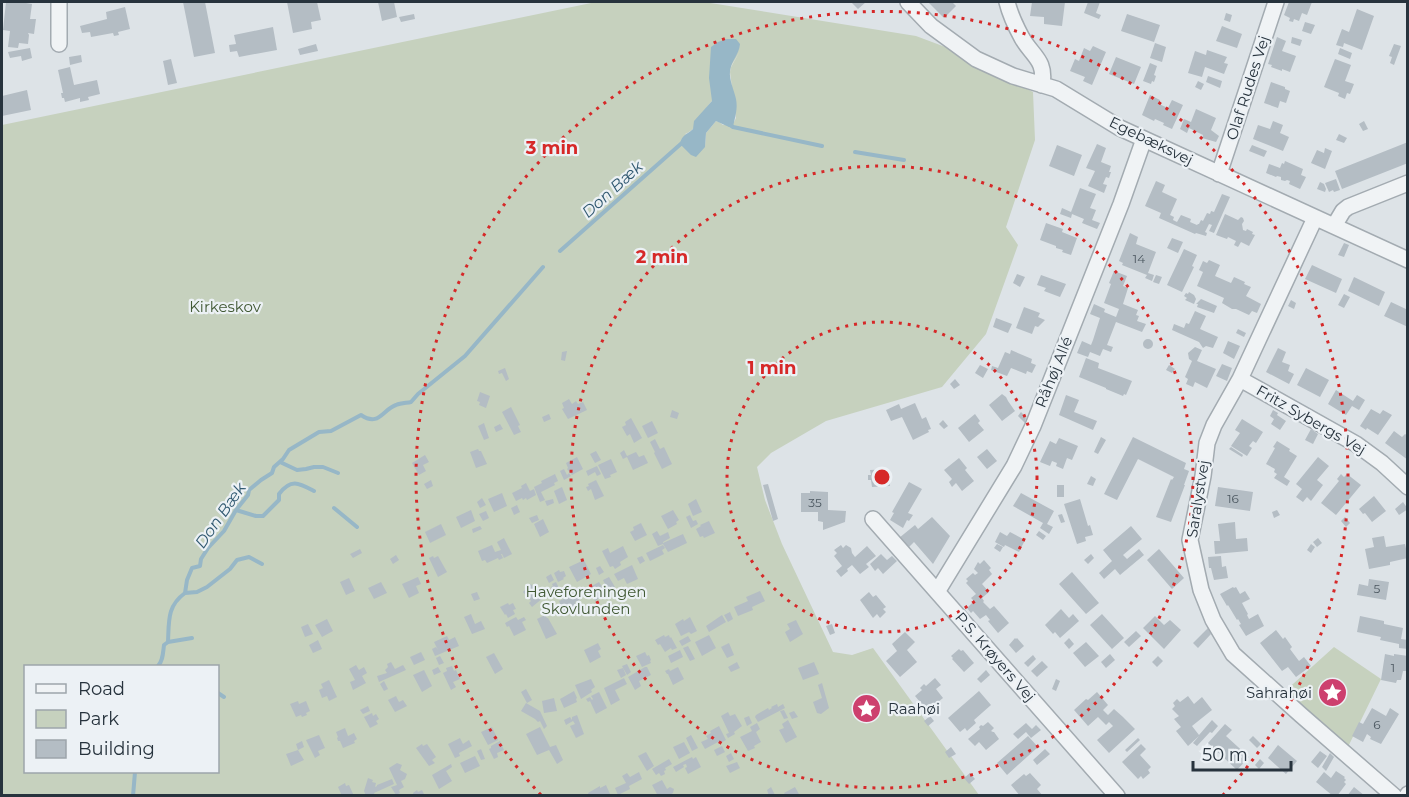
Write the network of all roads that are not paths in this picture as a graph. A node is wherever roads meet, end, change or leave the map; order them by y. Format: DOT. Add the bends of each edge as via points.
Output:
graph roads {
  1 [pos="59,2"];
  2 [pos="908,2"];
  3 [pos="1007,2"];
  4 [pos="1276,2"];
  5 [pos="59,44"];
  6 [pos="1042,85"];
  7 [pos="1144,139"];
  8 [pos="1219,174"];
  9 [pos="1407,183"];
  10 [pos="1315,218"];
  11 [pos="1334,226"];
  12 [pos="1407,260"];
  13 [pos="1240,380"];
  14 [pos="1407,487"];
  15 [pos="873,519"];
  16 [pos="938,592"];
  17 [pos="1117,795"];
  18 [pos="1394,795"];
  1 -- 5 [label="street"];
  2 -- 6 [label="street, Egebæksvej" via="931,26 976,59"];
  3 -- 6 [label="street" via="1022,38 1041,63"];
  4 -- 8 [label="street, Olaf Rudes Vej"];
  6 -- 7 [label="street, Egebæksvej" via="1056,89"];
  7 -- 8 [label="street, Egebæksvej"];
  7 -- 16 [label="street, Råhøj Allé" via="1033,426 1014,466"];
  8 -- 10 [label="street, Egebæksvej"];
  9 -- 11 [label="street" via="1348,207"];
  10 -- 11 [label="street, Egebæksvej"];
  10 -- 13 [label="street, Saralystvej"];
  11 -- 12 [label="street, Egebæksvej"];
  13 -- 14 [label="street, Fritz Sybergs Vej" via="1356,444"];
  13 -- 18 [label="street, Saralystvej" via="1207,443 1190,540 1201,590 1233,654"];
  15 -- 16 [label="street, P.S. Krøyers Vej"];
  16 -- 17 [label="street, P.S. Krøyers Vej"];
}
